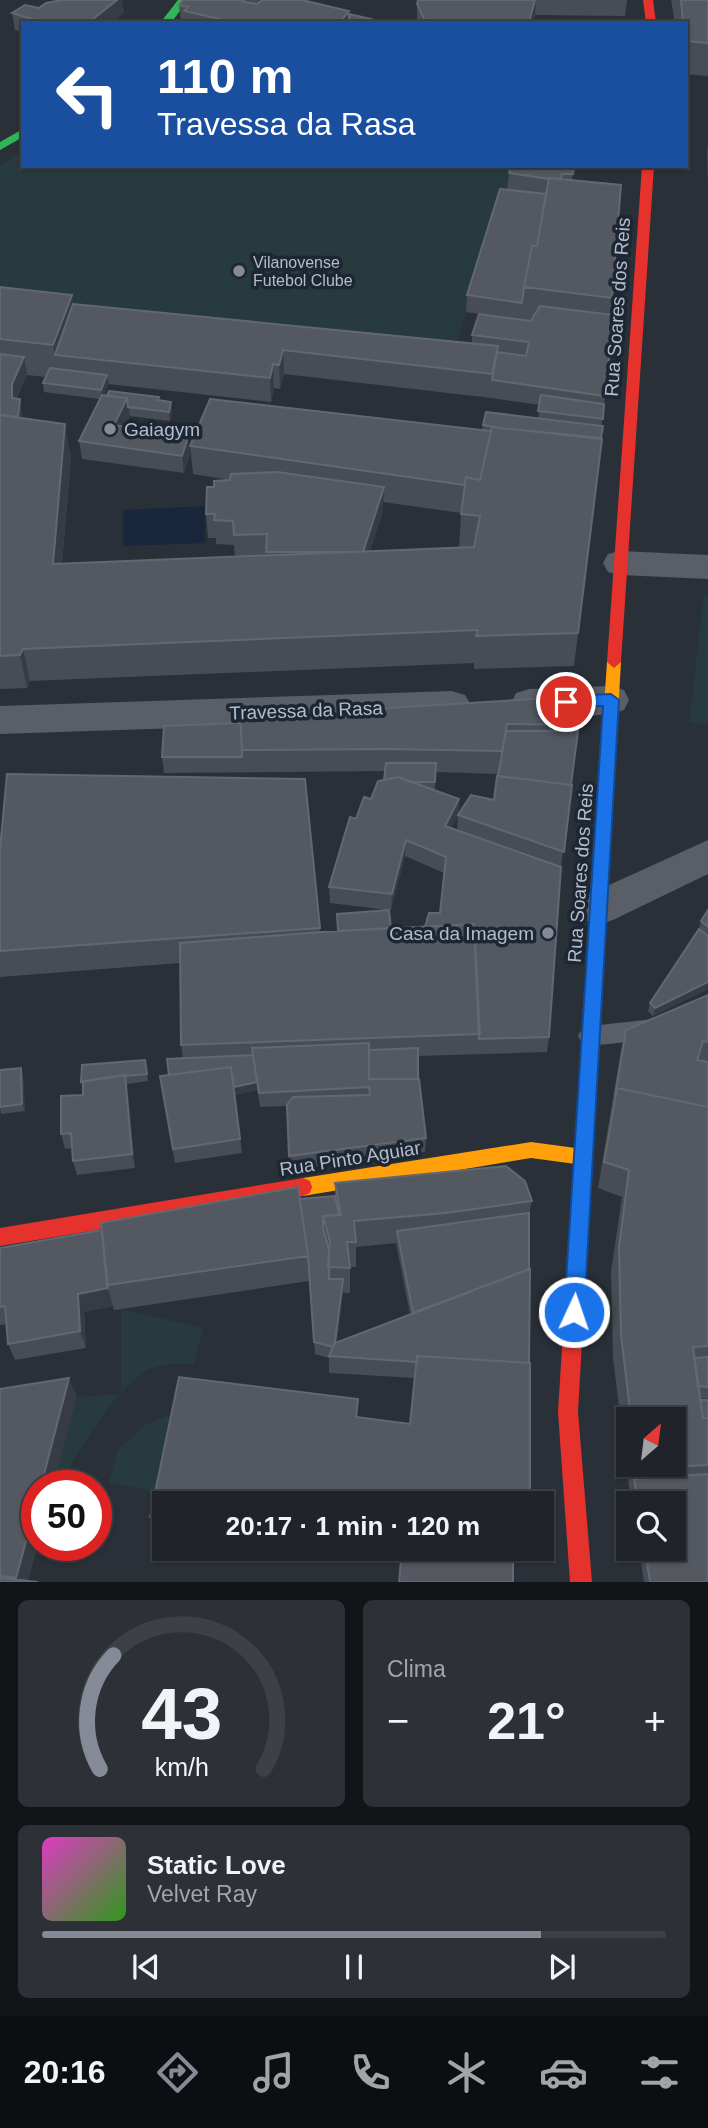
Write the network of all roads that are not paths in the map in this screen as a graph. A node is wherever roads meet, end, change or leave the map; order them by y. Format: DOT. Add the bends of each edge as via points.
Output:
graph roads {
  1 [pos="183,0"];
  2 [pos="648,0"];
  3 [pos="167,21"];
  4 [pos="652,21"];
  5 [pos="21,132"];
  6 [pos="0,147"];
  7 [pos="648,168"];
  8 [pos="620,563"];
  9 [pos="708,567"];
  10 [pos="611,700"];
  11 [pos="0,720"];
  12 [pos="708,856"];
  13 [pos="599,908"];
  14 [pos="676,1019"];
  15 [pos="590,1036"];
  16 [pos="583,1157"];
  17 [pos="0,1237"];
  18 [pos="581,1582"];
  1 -- 3 [label="main road"];
  2 -- 4 [label="main road"];
  5 -- 6 [label="main road"];
  7 -- 8 [label="main road, Rua Soares dos Reis"];
  8 -- 9 [label="street"];
  8 -- 10 [label="main road, Rua Soares dos Reis"];
  10 -- 11 [label="street, Travessa da Rasa"];
  10 -- 13 [label="main road, Rua Soares dos Reis"];
  12 -- 13 [label="street"];
  13 -- 15 [label="main road, Rua Soares dos Reis"];
  14 -- 15 [label="lane" via="654,1029"];
  15 -- 16 [label="main road, Rua Soares dos Reis"];
  16 -- 17 [label="main road, Rua Pinto Aguiar" via="531,1150"];
  16 -- 18 [label="main road, Rua Soares dos Reis" via="568,1412"];
}
